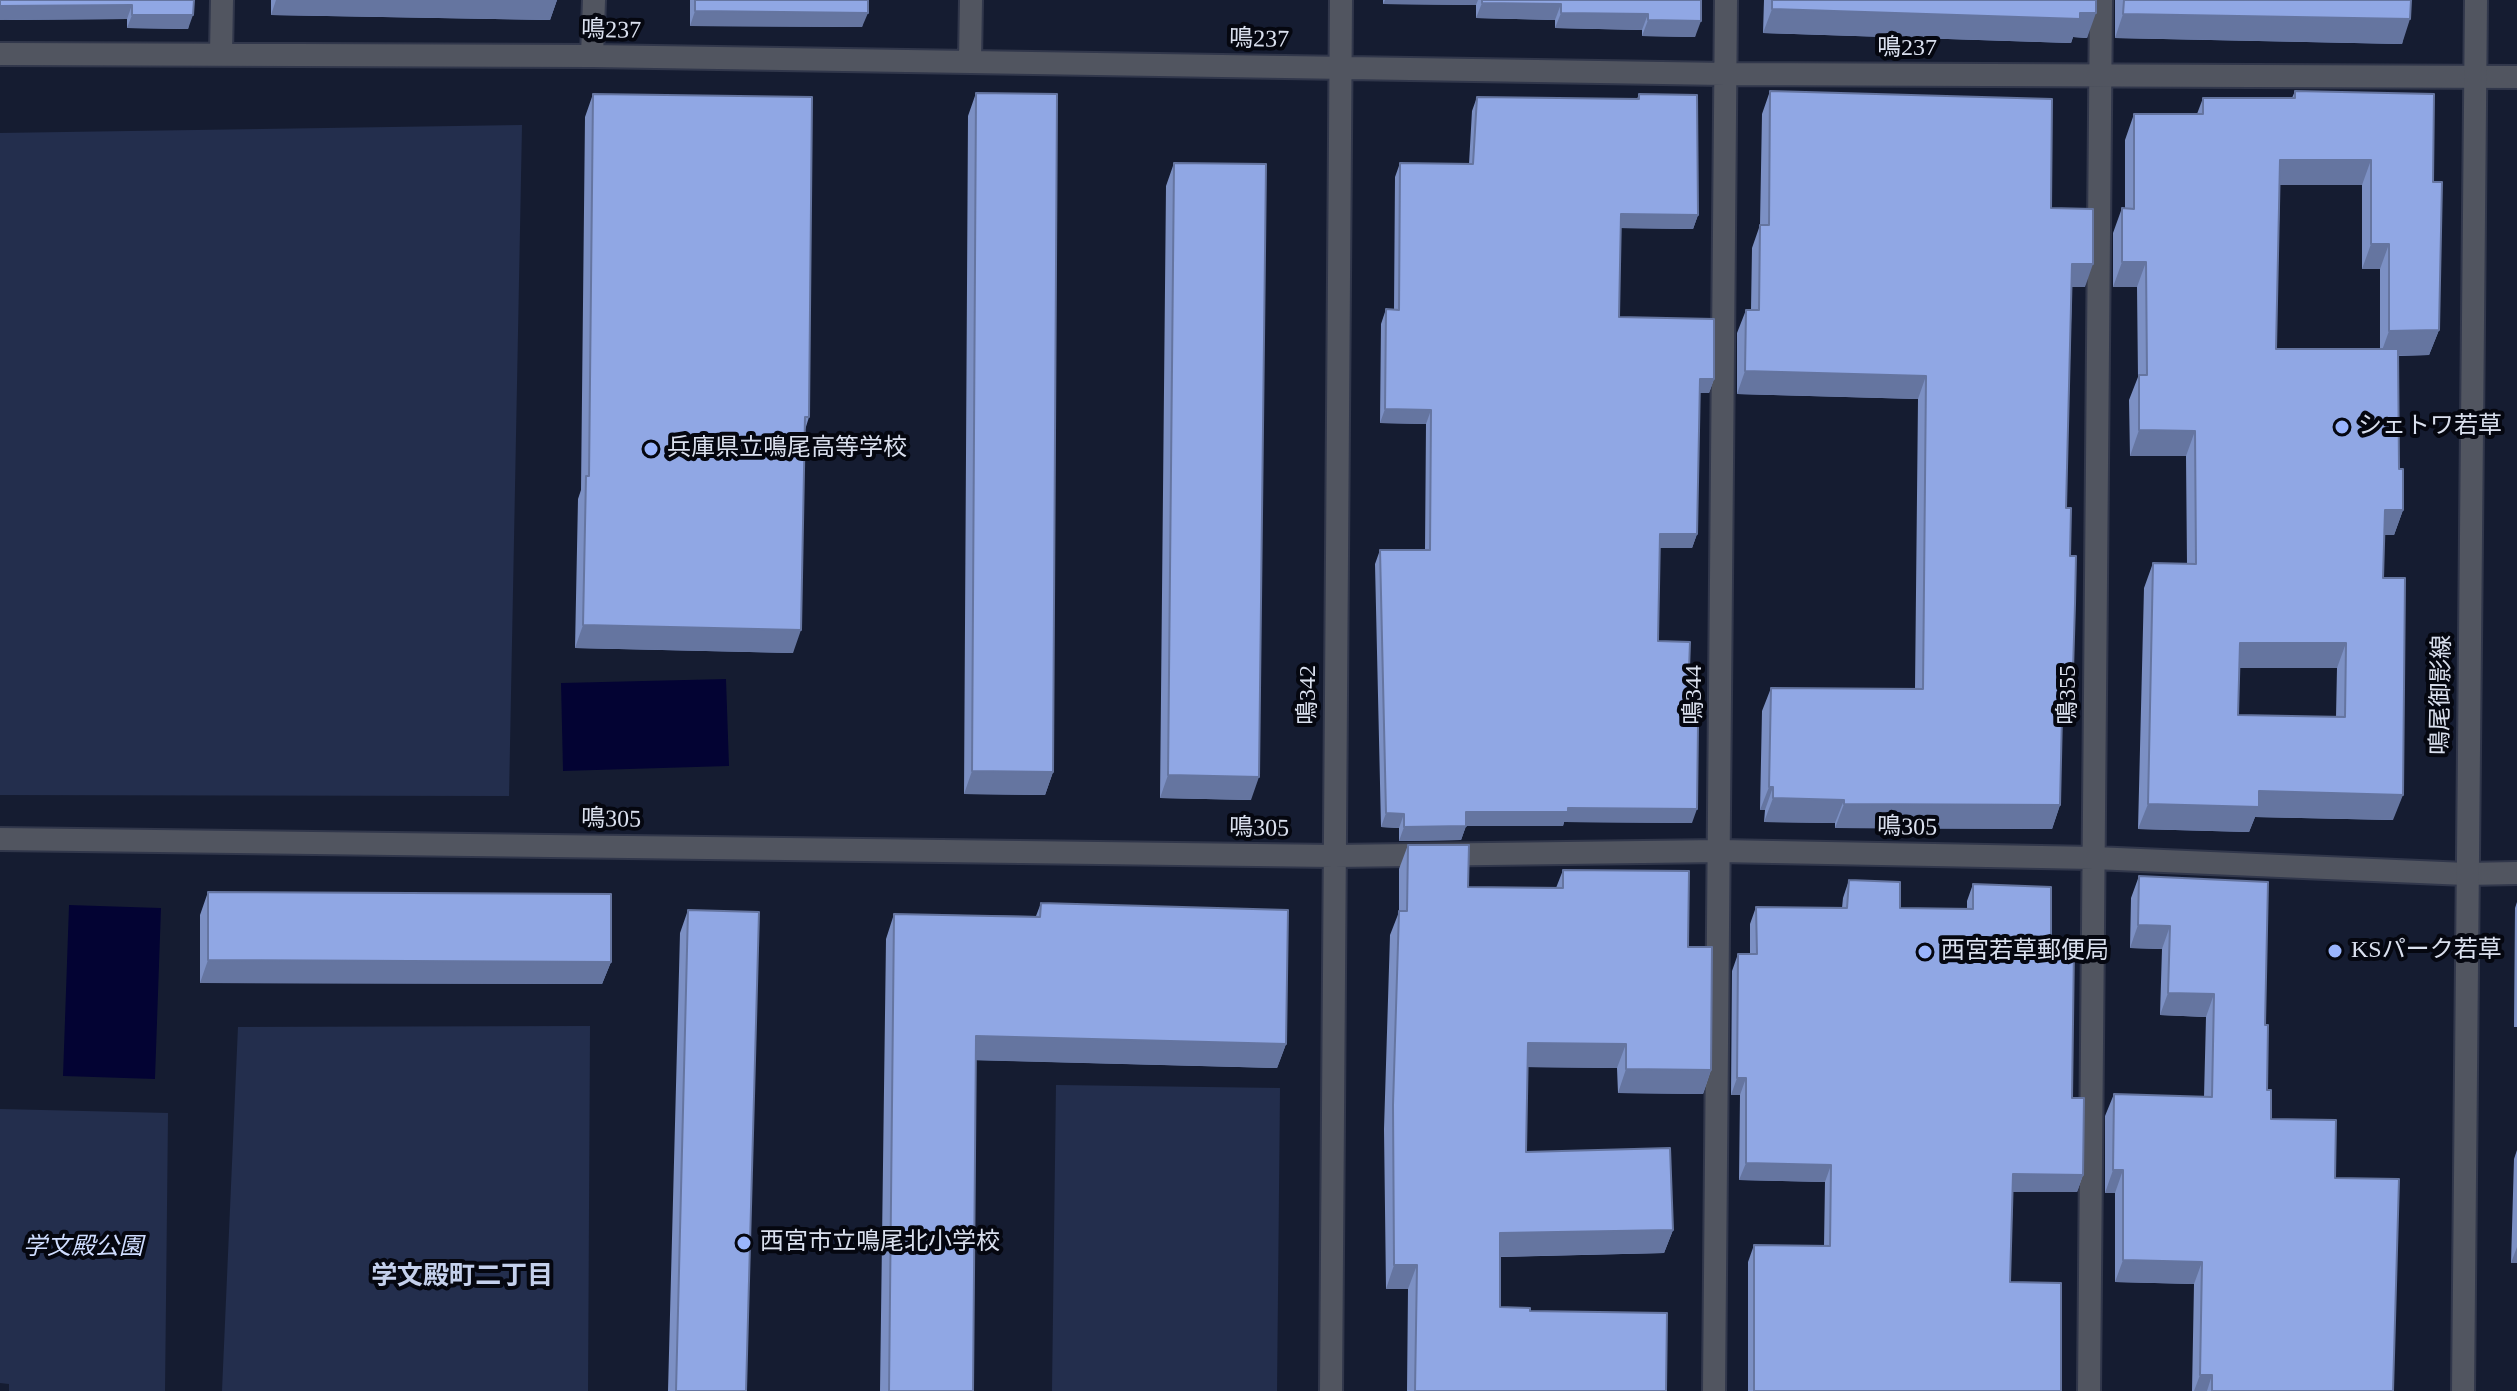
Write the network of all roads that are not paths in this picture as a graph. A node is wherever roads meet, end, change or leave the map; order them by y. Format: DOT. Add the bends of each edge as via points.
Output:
graph roads {
  1 [pos="222,0"];
  2 [pos="594,0"];
  3 [pos="971,0"];
  4 [pos="1341,0"];
  5 [pos="1726,0"];
  6 [pos="2101,0"];
  7 [pos="2476,0"];
  8 [pos="0,54"];
  9 [pos="221,54"];
  10 [pos="592,56"];
  11 [pos="970,61"];
  12 [pos="1340,67"];
  13 [pos="1725,74"];
  14 [pos="2100,76"];
  15 [pos="2476,76"];
  16 [pos="2517,77"];
  17 [pos="0,839"];
  18 [pos="1720,851"];
  19 [pos="1334,856"];
  20 [pos="2094,858"];
  21 [pos="2517,873"];
  22 [pos="2466,874"];
  23 [pos="1331,1391"];
  24 [pos="1714,1391"];
  25 [pos="2089,1391"];
  26 [pos="2463,1391"];
  1 -- 9 [label="street"];
  2 -- 10 [label="street"];
  3 -- 11 [label="street"];
  4 -- 12 [label="street, 鳴342"];
  5 -- 13 [label="street, 鳴344"];
  6 -- 14 [label="street, 鳴355"];
  7 -- 15 [label="street, 鳴尾御影線"];
  8 -- 9 [label="street, 鳴237"];
  9 -- 10 [label="street, 鳴237"];
  10 -- 11 [label="street, 鳴237"];
  11 -- 12 [label="street, 鳴237"];
  12 -- 13 [label="street, 鳴237"];
  12 -- 19 [label="street, 鳴342"];
  13 -- 14 [label="street, 鳴237"];
  13 -- 18 [label="street, 鳴344"];
  14 -- 15 [label="street, 鳴237"];
  14 -- 20 [label="street, 鳴355"];
  15 -- 16 [label="street, 鳴237"];
  15 -- 22 [label="street, 鳴尾御影線"];
  17 -- 19 [label="street, 鳴305"];
  18 -- 19 [label="street, 鳴305"];
  18 -- 20 [label="street, 鳴305"];
  18 -- 24 [label="street, 鳴344"];
  19 -- 23 [label="street, 鳴342"];
  20 -- 22 [label="street, 鳴305"];
  20 -- 25 [label="street, 鳴355"];
  21 -- 22 [label="street, 鳴305"];
  22 -- 26 [label="street, 鳴尾御影線"];
}
